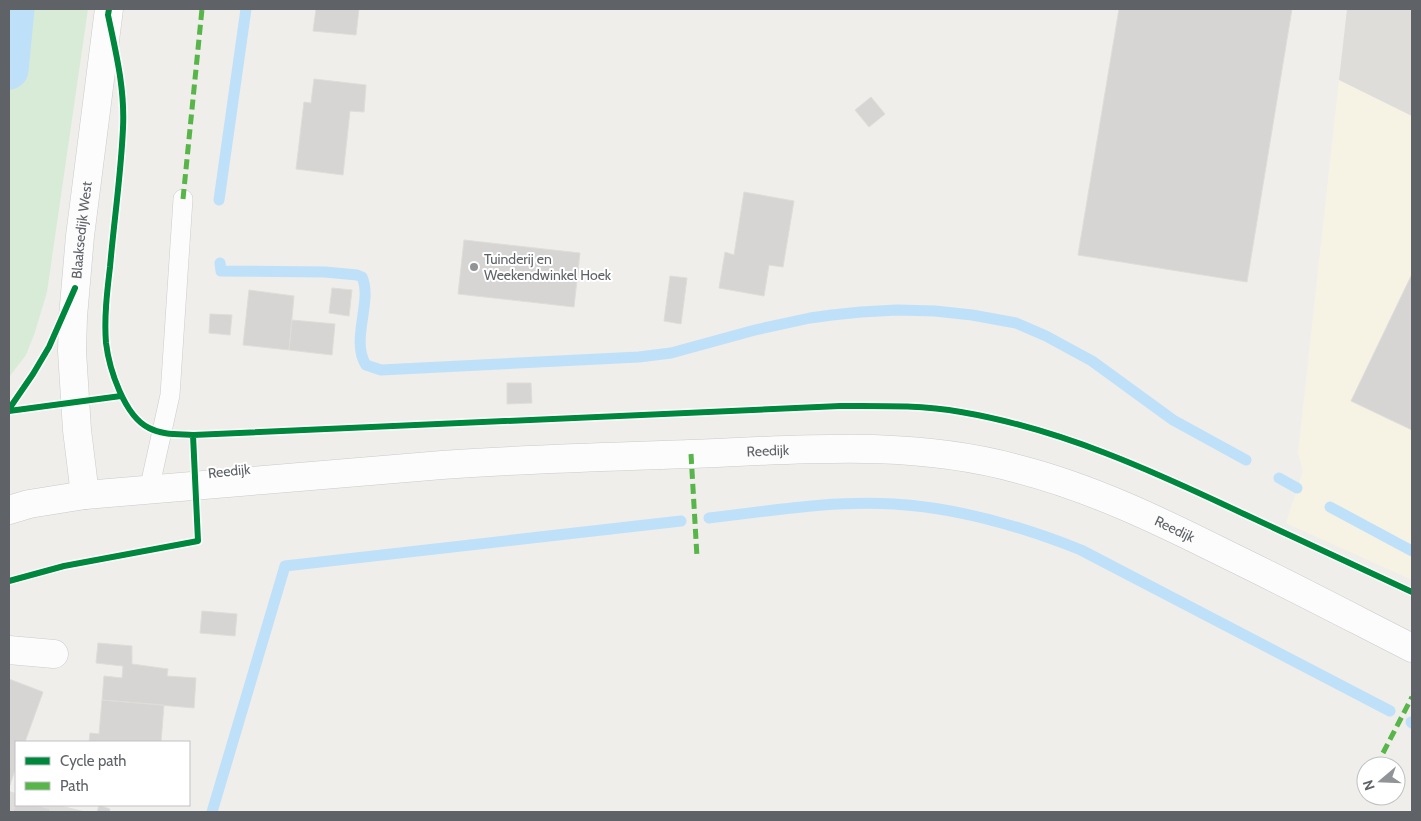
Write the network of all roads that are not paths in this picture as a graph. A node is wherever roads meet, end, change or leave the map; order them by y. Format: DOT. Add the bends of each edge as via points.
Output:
graph roads {
  1 [pos="109,9"];
  2 [pos="183,199"];
  3 [pos="149,490"];
  4 [pos="85,495"];
  5 [pos="9,510"];
  6 [pos="1412,648"];
  7 [pos="9,650"];
  8 [pos="54,654"];
  1 -- 4 [label="street, Blaaksedijk West" via="73,317 77,430"];
  2 -- 3 [label="lane" via="170,395"];
  3 -- 4 [label="street, Reedijk"];
  3 -- 6 [label="street, Reedijk" via="583,456 845,448 947,454 1026,471 1135,510"];
  4 -- 5 [label="street"];
  7 -- 8 [label="street"];
}
